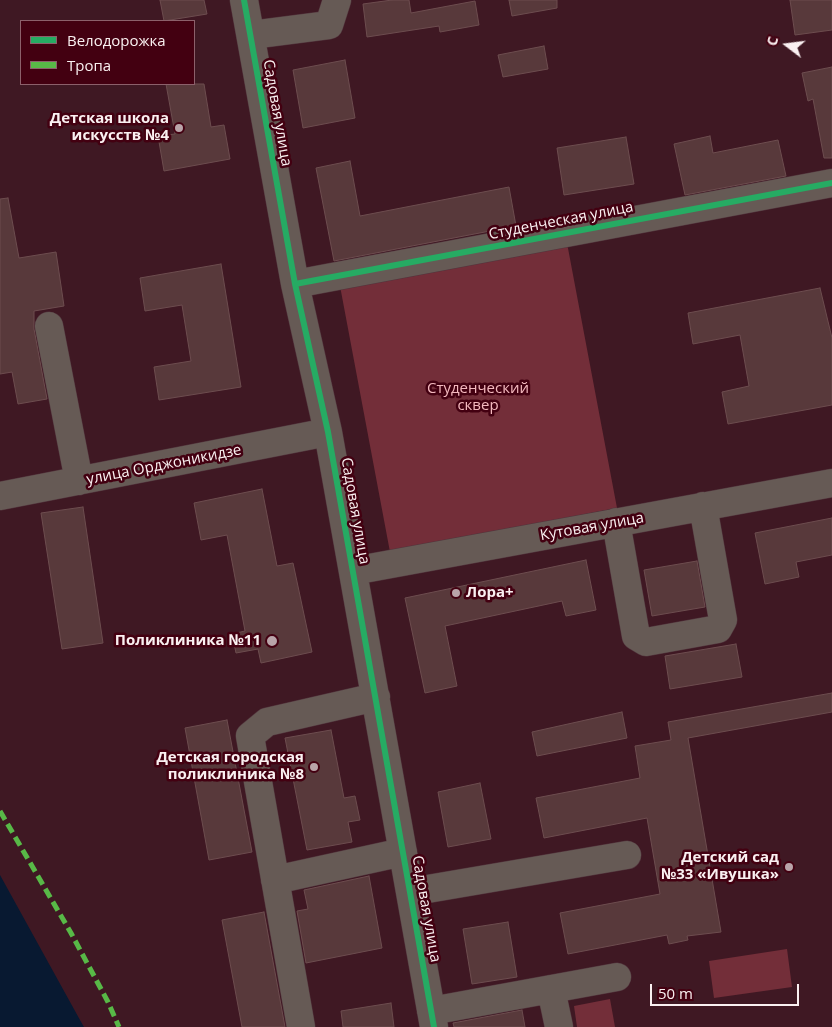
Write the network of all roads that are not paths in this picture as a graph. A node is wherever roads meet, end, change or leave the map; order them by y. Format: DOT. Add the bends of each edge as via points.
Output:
graph roads {
  1 [pos="244,0"];
  2 [pos="337,0"];
  3 [pos="251,35"];
  4 [pos="832,183"];
  5 [pos="295,284"];
  6 [pos="49,326"];
  7 [pos="328,432"];
  8 [pos="79,482"];
  9 [pos="832,483"];
  10 [pos="0,496"];
  11 [pos="703,506"];
  12 [pos="616,522"];
  13 [pos="353,571"];
  14 [pos="376,697"];
  15 [pos="403,852"];
  16 [pos="626,855"];
  17 [pos="275,880"];
  18 [pos="410,892"];
  19 [pos="617,977"];
  20 [pos="551,989"];
  21 [pos="433,1019"];
  22 [pos="301,1027"];
  23 [pos="559,1027"];
  1 -- 3 [label="street, Садовая улица"];
  2 -- 3 [label="street" via="329,25"];
  3 -- 5 [label="street, Садовая улица"];
  4 -- 5 [label="street, Студенческая улица"];
  5 -- 7 [label="street, Садовая улица"];
  6 -- 8 [label="street"];
  7 -- 8 [label="street, улица Орджоникидзе"];
  7 -- 13 [label="street, Садовая улица"];
  8 -- 10 [label="street, улица Орджоникидзе"];
  9 -- 11 [label="street, Кутовая улица"];
  11 -- 12 [label="street, Кутовая улица"];
  11 -- 12 [label="street" via="723,620 718,629 646,642 636,636"];
  12 -- 13 [label="street, Кутовая улица"];
  13 -- 14 [label="street, Садовая улица"];
  14 -- 15 [label="street, Садовая улица"];
  14 -- 17 [label="street" via="268,722 250,736"];
  15 -- 17 [label="street"];
  15 -- 18 [label="street, Садовая улица"];
  16 -- 18 [label="street"];
  17 -- 22 [label="street"];
  18 -- 21 [label="street, Садовая улица"];
  19 -- 20 [label="street"];
  20 -- 21 [label="street"];
  20 -- 23 [label="street"];
}
